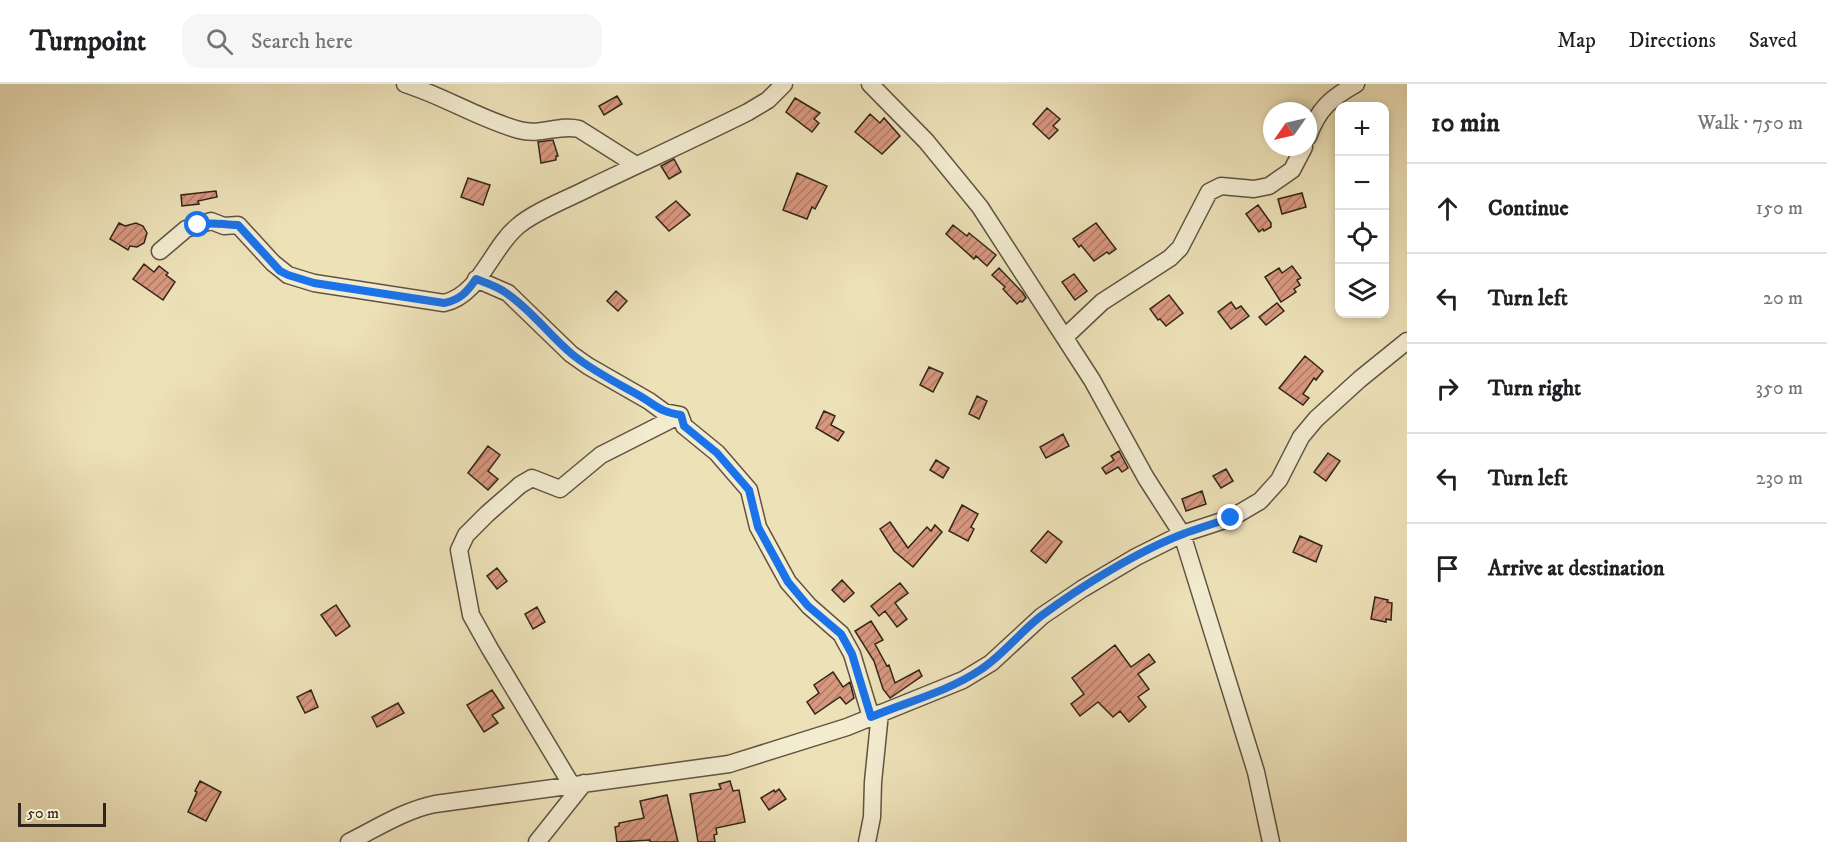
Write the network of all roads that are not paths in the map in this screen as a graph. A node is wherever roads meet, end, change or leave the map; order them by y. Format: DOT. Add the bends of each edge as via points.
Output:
graph roads {
  1 [pos="405,84"];
  2 [pos="784,84"];
  3 [pos="870,84"];
  4 [pos="1356,84"];
  5 [pos="1317,118"];
  6 [pos="1299,156"];
  7 [pos="636,165"];
  8 [pos="160,251"];
  9 [pos="476,279"];
  10 [pos="1065,337"];
  11 [pos="1407,341"];
  12 [pos="681,415"];
  13 [pos="1182,534"];
  14 [pos="876,715"];
  15 [pos="577,784"];
  16 [pos="349,842"];
  17 [pos="537,842"];
  18 [pos="867,842"];
  19 [pos="1271,842"];
  1 -- 7 [label="street" via="520,130 579,129"];
  2 -- 7 [label="street" via="748,112"];
  3 -- 10 [label="street" via="926,141 980,207"];
  4 -- 5 [label="street" via="1328,102"];
  6 -- 10 [label="street" via="1292,170 1269,186 1221,186 1209,192 1188,235 1170,258 1102,302"];
  7 -- 9 [label="street" via="519,225"];
  8 -- 9 [label="street" via="186,229 211,221 238,225 280,271 314,283 444,303 456,301"];
  9 -- 12 [label="street" via="508,293 588,366 664,412"];
  10 -- 13 [label="street"];
  11 -- 13 [label="street" via="1316,419 1301,437 1279,480 1260,501 1231,518"];
  12 -- 14 [label="street" via="684,426 717,453 749,490 758,527 788,582 808,606 841,634"];
  12 -- 15 [label="street" via="601,455 560,489 532,478 520,485 466,535 459,550 471,615"];
  13 -- 14 [label="street" via="1074,594 1042,616 978,672"];
  13 -- 19 [label="street" via="1256,772"];
  14 -- 15 [label="street" via="847,728 729,764"];
  14 -- 18 [label="street" via="872,817"];
  15 -- 16 [label="street" via="422,806"];
  15 -- 17 [label="street"];
}
